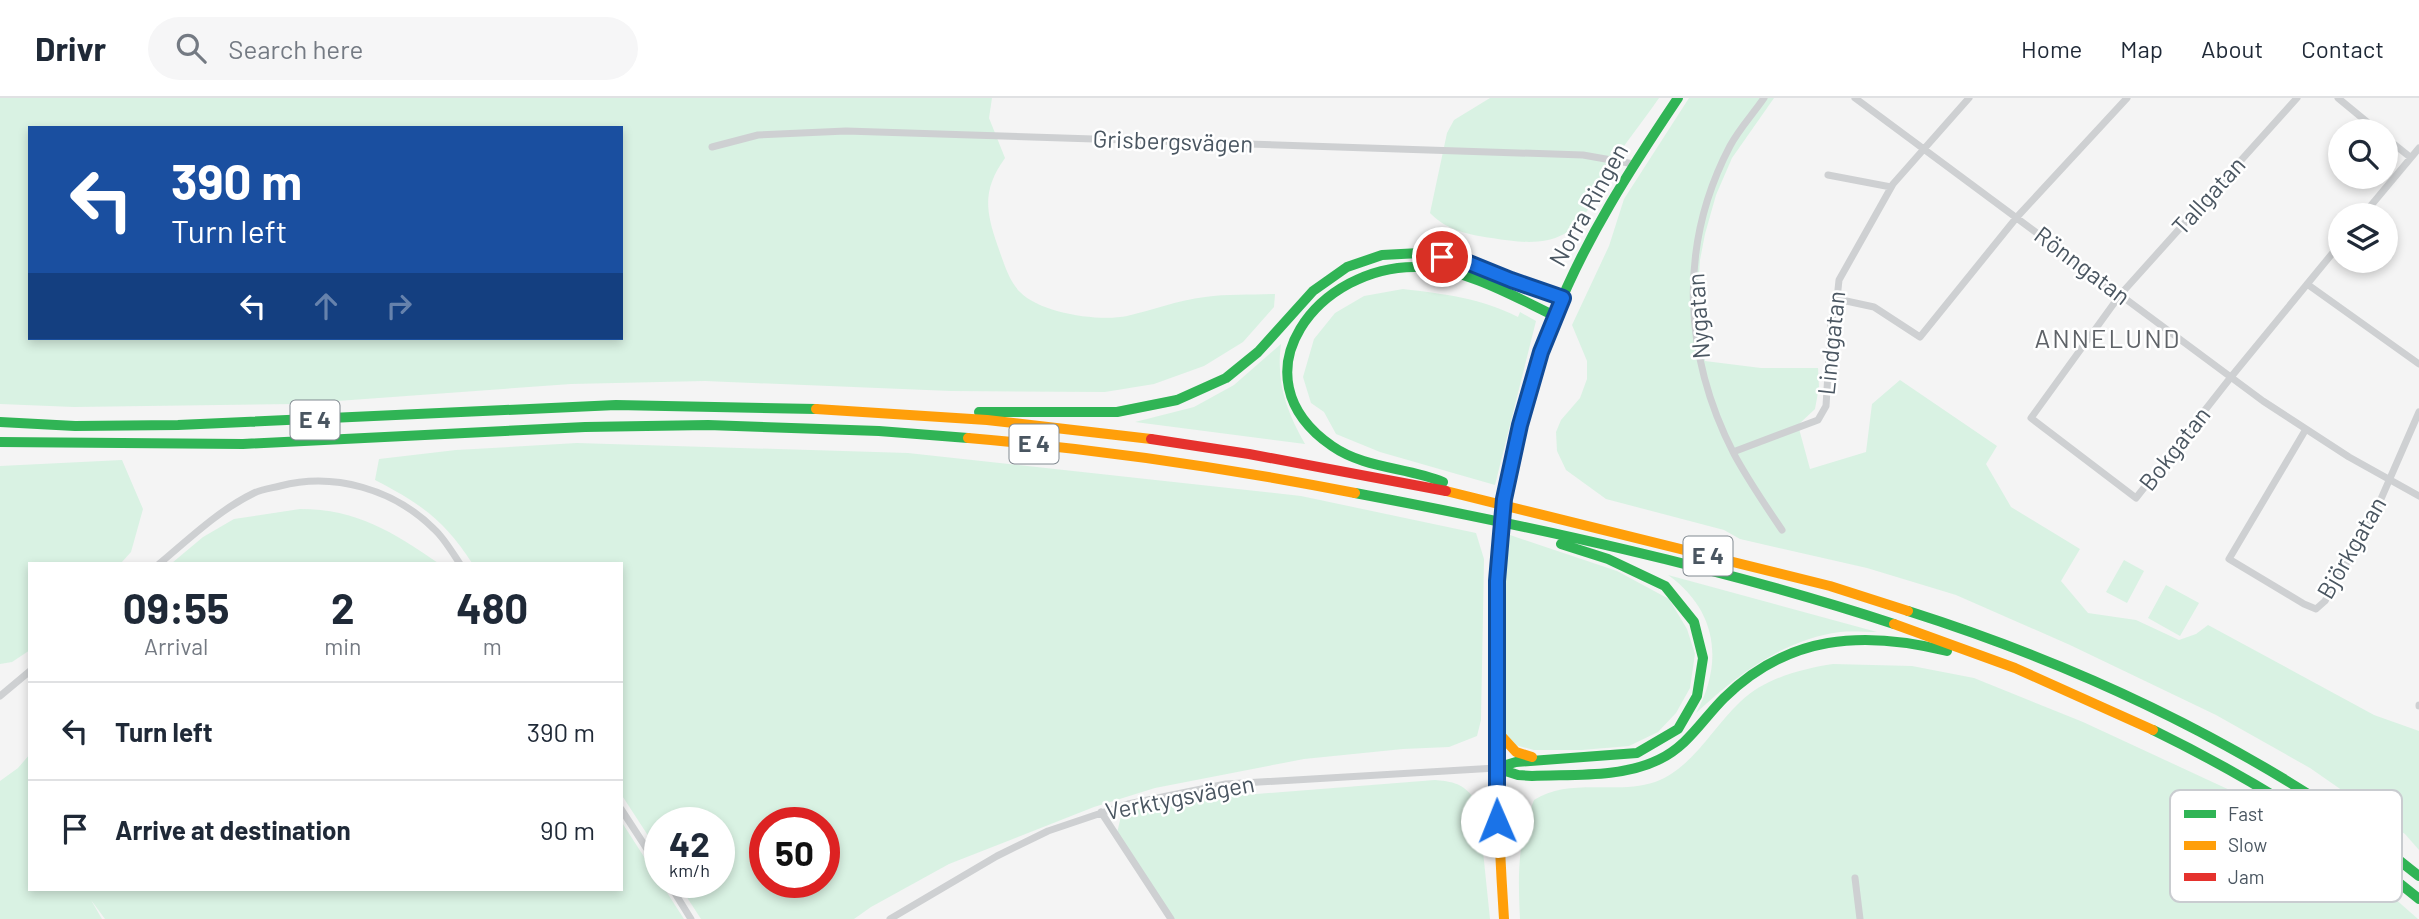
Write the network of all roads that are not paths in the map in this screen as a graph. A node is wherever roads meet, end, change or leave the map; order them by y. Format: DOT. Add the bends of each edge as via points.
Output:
graph roads {
  1 [pos="1678,98"];
  2 [pos="1764,98"];
  3 [pos="1855,98"];
  4 [pos="1969,98"];
  5 [pos="2127,98"];
  6 [pos="2297,98"];
  7 [pos="2338,98"];
  8 [pos="2363,119"];
  9 [pos="712,147"];
  10 [pos="2398,147"];
  11 [pos="2419,148"];
  12 [pos="1924,149"];
  13 [pos="2410,157"];
  14 [pos="1634,164"];
  15 [pos="1828,175"];
  16 [pos="1891,187"];
  17 [pos="2373,203"];
  18 [pos="2017,217"];
  19 [pos="2328,259"];
  20 [pos="2307,284"];
  21 [pos="2120,295"];
  22 [pos="1563,298"];
  23 [pos="1837,299"];
  24 [pos="1555,316"];
  25 [pos="2419,364"];
  26 [pos="2231,377"];
  27 [pos="2419,412"];
  28 [pos="936,416"];
  29 [pos="0,422"];
  30 [pos="2305,429"];
  31 [pos="0,442"];
  32 [pos="1733,453"];
  33 [pos="2389,481"];
  34 [pos="1473,496"];
  35 [pos="2419,496"];
  36 [pos="1528,528"];
  37 [pos="1782,530"];
  38 [pos="161,562"];
  39 [pos="459,562"];
  40 [pos="28,673"];
  41 [pos="2039,677"];
  42 [pos="0,696"];
  43 [pos="1496,729"];
  44 [pos="1535,761"];
  45 [pos="1496,768"];
  46 [pos="2265,790"];
  47 [pos="2299,790"];
  48 [pos="623,812"];
  49 [pos="1101,812"];
  50 [pos="644,844"];
  51 [pos="2402,863"];
  52 [pos="2419,876"];
  53 [pos="1855,878"];
  54 [pos="2402,886"];
  55 [pos="678,898"];
  56 [pos="2419,899"];
  57 [pos="691,919"];
  58 [pos="890,919"];
  59 [pos="1171,919"];
  60 [pos="1504,919"];
  61 [pos="1860,919"];
  1 -- 14 [label="main road, Norra Ringen"];
  2 -- 32 [label="street, Nygatan" via="1731,144 1696,243 1692,291 1696,345 1711,400"];
  3 -- 12 [label="street, Rönngatan"];
  4 -- 12 [label="street, Lindgatan"];
  5 -- 18 [label="street"];
  6 -- 21 [label="street, Tallgatan"];
  7 -- 8 [label="street"];
  9 -- 14 [label="street, Grisbergsvägen" via="758,135 846,131 1583,155"];
  10 -- 13 [label="street"];
  11 -- 13 [label="street"];
  12 -- 16 [label="street, Lindgatan"];
  12 -- 18 [label="street, Rönngatan"];
  13 -- 17 [label="street"];
  14 -- 22 [label="main road, Norra Ringen" via="1580,258"];
  15 -- 16 [label="street"];
  16 -- 23 [label="street, Lindgatan" via="1839,280"];
  18 -- 21 [label="street, Rönngatan"];
  18 -- 23 [label="street" via="1920,337 1874,307"];
  19 -- 20 [label="street, Bokgatan"];
  20 -- 25 [label="street"];
  20 -- 26 [label="street, Bokgatan"];
  21 -- 26 [label="street, Rönngatan"];
  21 -- 26 [label="street, Bokgatan" via="2031,418 2136,498"];
  22 -- 24 [label="main road, Norra Ringen"];
  22 -- 28 [label="main road, E 4" via="1464,261 1420,253 1382,256 1347,267 1313,290 1258,352 1226,378 1177,400 1117,412 997,411"];
  23 -- 32 [label="street, Lindgatan" via="1831,323 1826,406 1818,420"];
  24 -- 34 [label="main road, E 4" via="1456,274 1402,268 1358,278 1339,288 1307,317 1290,346 1288,388 1300,417 1332,446 1386,468 1439,480"];
  24 -- 43 [label="main road, Norra Ringen, bridge" via="1508,478 1499,551"];
  26 -- 30 [label="street, Rönngatan"];
  27 -- 33 [label="street, Björkgatan"];
  28 -- 29 [label="main road, E 4" via="616,405 178,425"];
  28 -- 34 [label="main road, E 4" via="1116,434"];
  30 -- 33 [label="street, Rönngatan"];
  30 -- 33 [label="street, Björkgatan" via="2229,559 2316,608 2325,601"];
  31 -- 36 [label="main road, E 4" via="272,443 654,424 874,430 1129,454 1376,496"];
  32 -- 37 [label="street, Nygatan"];
  33 -- 35 [label="street, Rönngatan"];
  34 -- 47 [label="main road, E 4" via="1830,586 1986,636 2174,719"];
  36 -- 41 [label="main road, E 4" via="1884,620"];
  36 -- 44 [label="main road, E 4" via="1665,586 1694,622 1703,658 1697,696 1678,729 1637,753"];
  38 -- 39 [label="street" via="218,515 256,492 298,481 331,480 371,490 402,505 434,529"];
  40 -- 42 [label="street"];
  41 -- 45 [label="main road, E 4" via="1931,647 1884,639 1841,639 1780,656 1753,672 1667,756 1626,771 1520,776"];
  41 -- 46 [label="main road, E 4" via="2182,744"];
  43 -- 44 [label="main road" via="1511,748"];
  43 -- 45 [label="main road, Norra Ringen"];
  44 -- 45 [label="main road, E 4"];
  45 -- 49 [label="street, Verktygsvägen" via="1226,784"];
  45 -- 60 [label="main road, Norra Ringen"];
  48 -- 50 [label="street"];
  49 -- 58 [label="street, Verktygsvägen" via="997,856"];
  49 -- 59 [label="street"];
  51 -- 52 [label="main road, E 4"];
  53 -- 61 [label="street"];
  54 -- 56 [label="main road, E 4"];
  55 -- 57 [label="street"];
}
